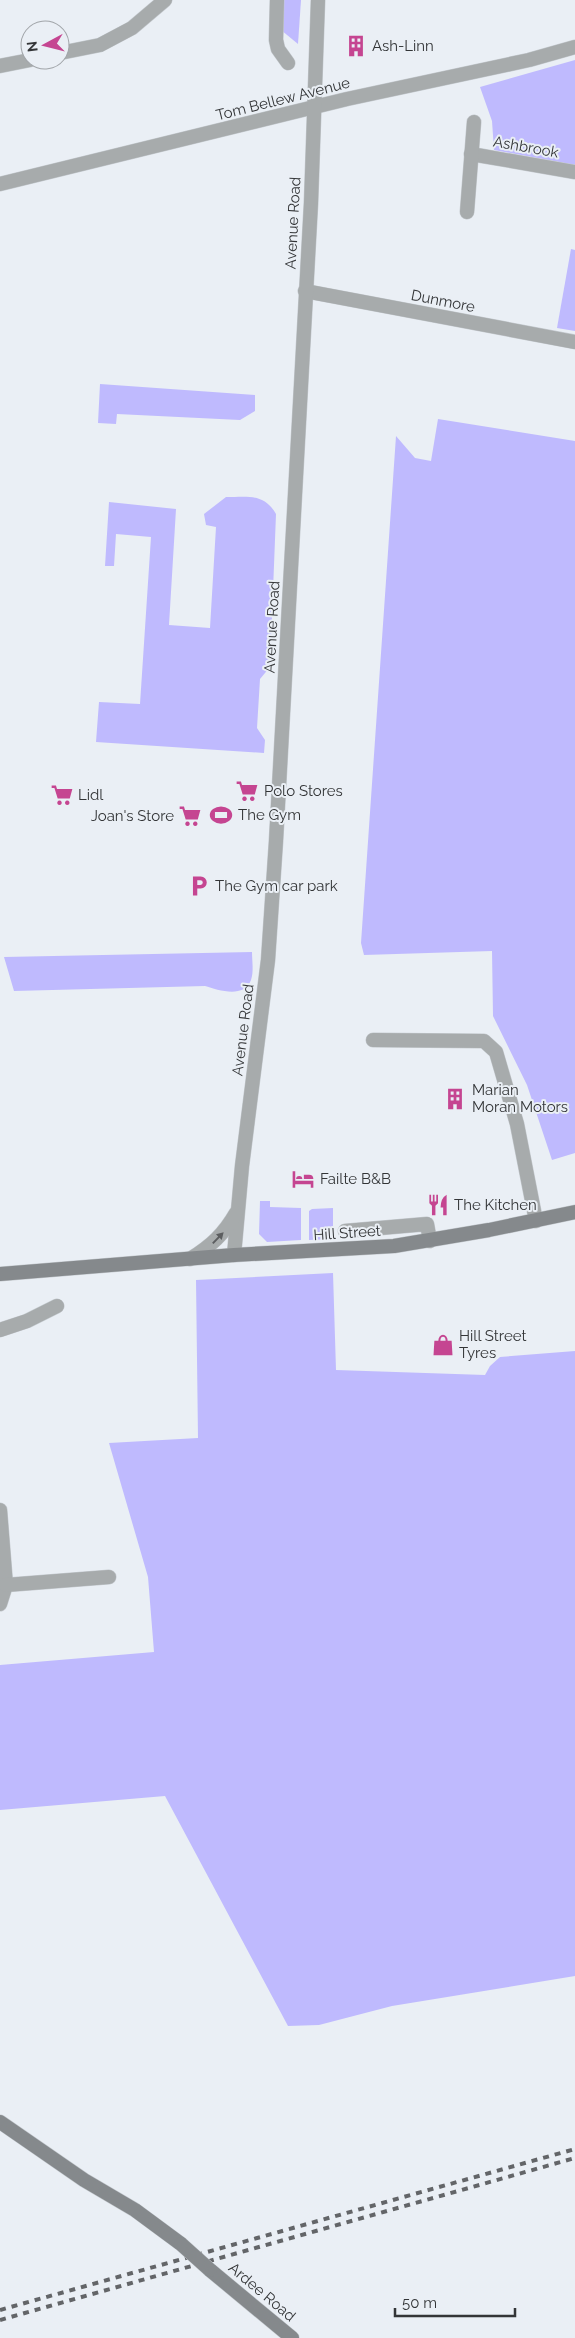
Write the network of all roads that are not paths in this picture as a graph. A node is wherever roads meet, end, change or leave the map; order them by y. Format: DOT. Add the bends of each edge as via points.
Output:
graph roads {
  1 [pos="166,0"];
  2 [pos="277,0"];
  3 [pos="318,0"];
  4 [pos="575,48"];
  5 [pos="70,51"];
  6 [pos="20,62"];
  7 [pos="288,63"];
  8 [pos="0,66"];
  9 [pos="314,108"];
  10 [pos="474,122"];
  11 [pos="471,154"];
  12 [pos="575,172"];
  13 [pos="0,184"];
  14 [pos="467,212"];
  15 [pos="306,291"];
  16 [pos="575,342"];
  17 [pos="373,1040"];
  18 [pos="238,1209"];
  19 [pos="575,1212"];
  20 [pos="536,1221"];
  21 [pos="345,1231"];
  22 [pos="430,1241"];
  23 [pos="234,1255"];
  24 [pos="190,1259"];
  25 [pos="0,1274"];
  26 [pos="57,1306"];
  27 [pos="0,1330"];
  28 [pos="0,1510"];
  29 [pos="109,1577"];
  30 [pos="6,1585"];
  31 [pos="0,1604"];
  32 [pos="0,2122"];
  33 [pos="292,2338"];
  1 -- 5 [label="street" via="132,28 100,45"];
  2 -- 7 [label="street" via="276,40"];
  3 -- 9 [label="street, Avenue Road"];
  4 -- 9 [label="street, Tom Bellew Avenue"];
  6 -- 8 [label="street"];
  9 -- 13 [label="street, Tom Bellew Avenue"];
  9 -- 15 [label="street, Avenue Road"];
  10 -- 11 [label="street, Ashbrook"];
  11 -- 12 [label="street, Ashbrook"];
  11 -- 14 [label="street, Ashbrook"];
  15 -- 16 [label="street, Dunmore"];
  15 -- 18 [label="street, Avenue Road" via="268,960"];
  17 -- 20 [label="street" via="484,1040 496,1052 517,1124"];
  18 -- 23 [label="street, Avenue Road"];
  24 -- 18 [label="street, one-way" via="223,1234"];
  19 -- 20 [label="main road, Hill Street"];
  20 -- 22 [label="main road, Hill Street"];
  21 -- 22 [label="street" via="427,1224"];
  22 -- 23 [label="main road, Hill Street" via="358,1249"];
  23 -- 24 [label="main road, Hill Street"];
  24 -- 25 [label="main road, Hill Street"];
  26 -- 27 [label="street"];
  28 -- 30 [label="street"];
  29 -- 30 [label="street"];
  30 -- 31 [label="street"];
  32 -- 33 [label="main road, Ardee Road, bridge" via="181,2244"];
}
